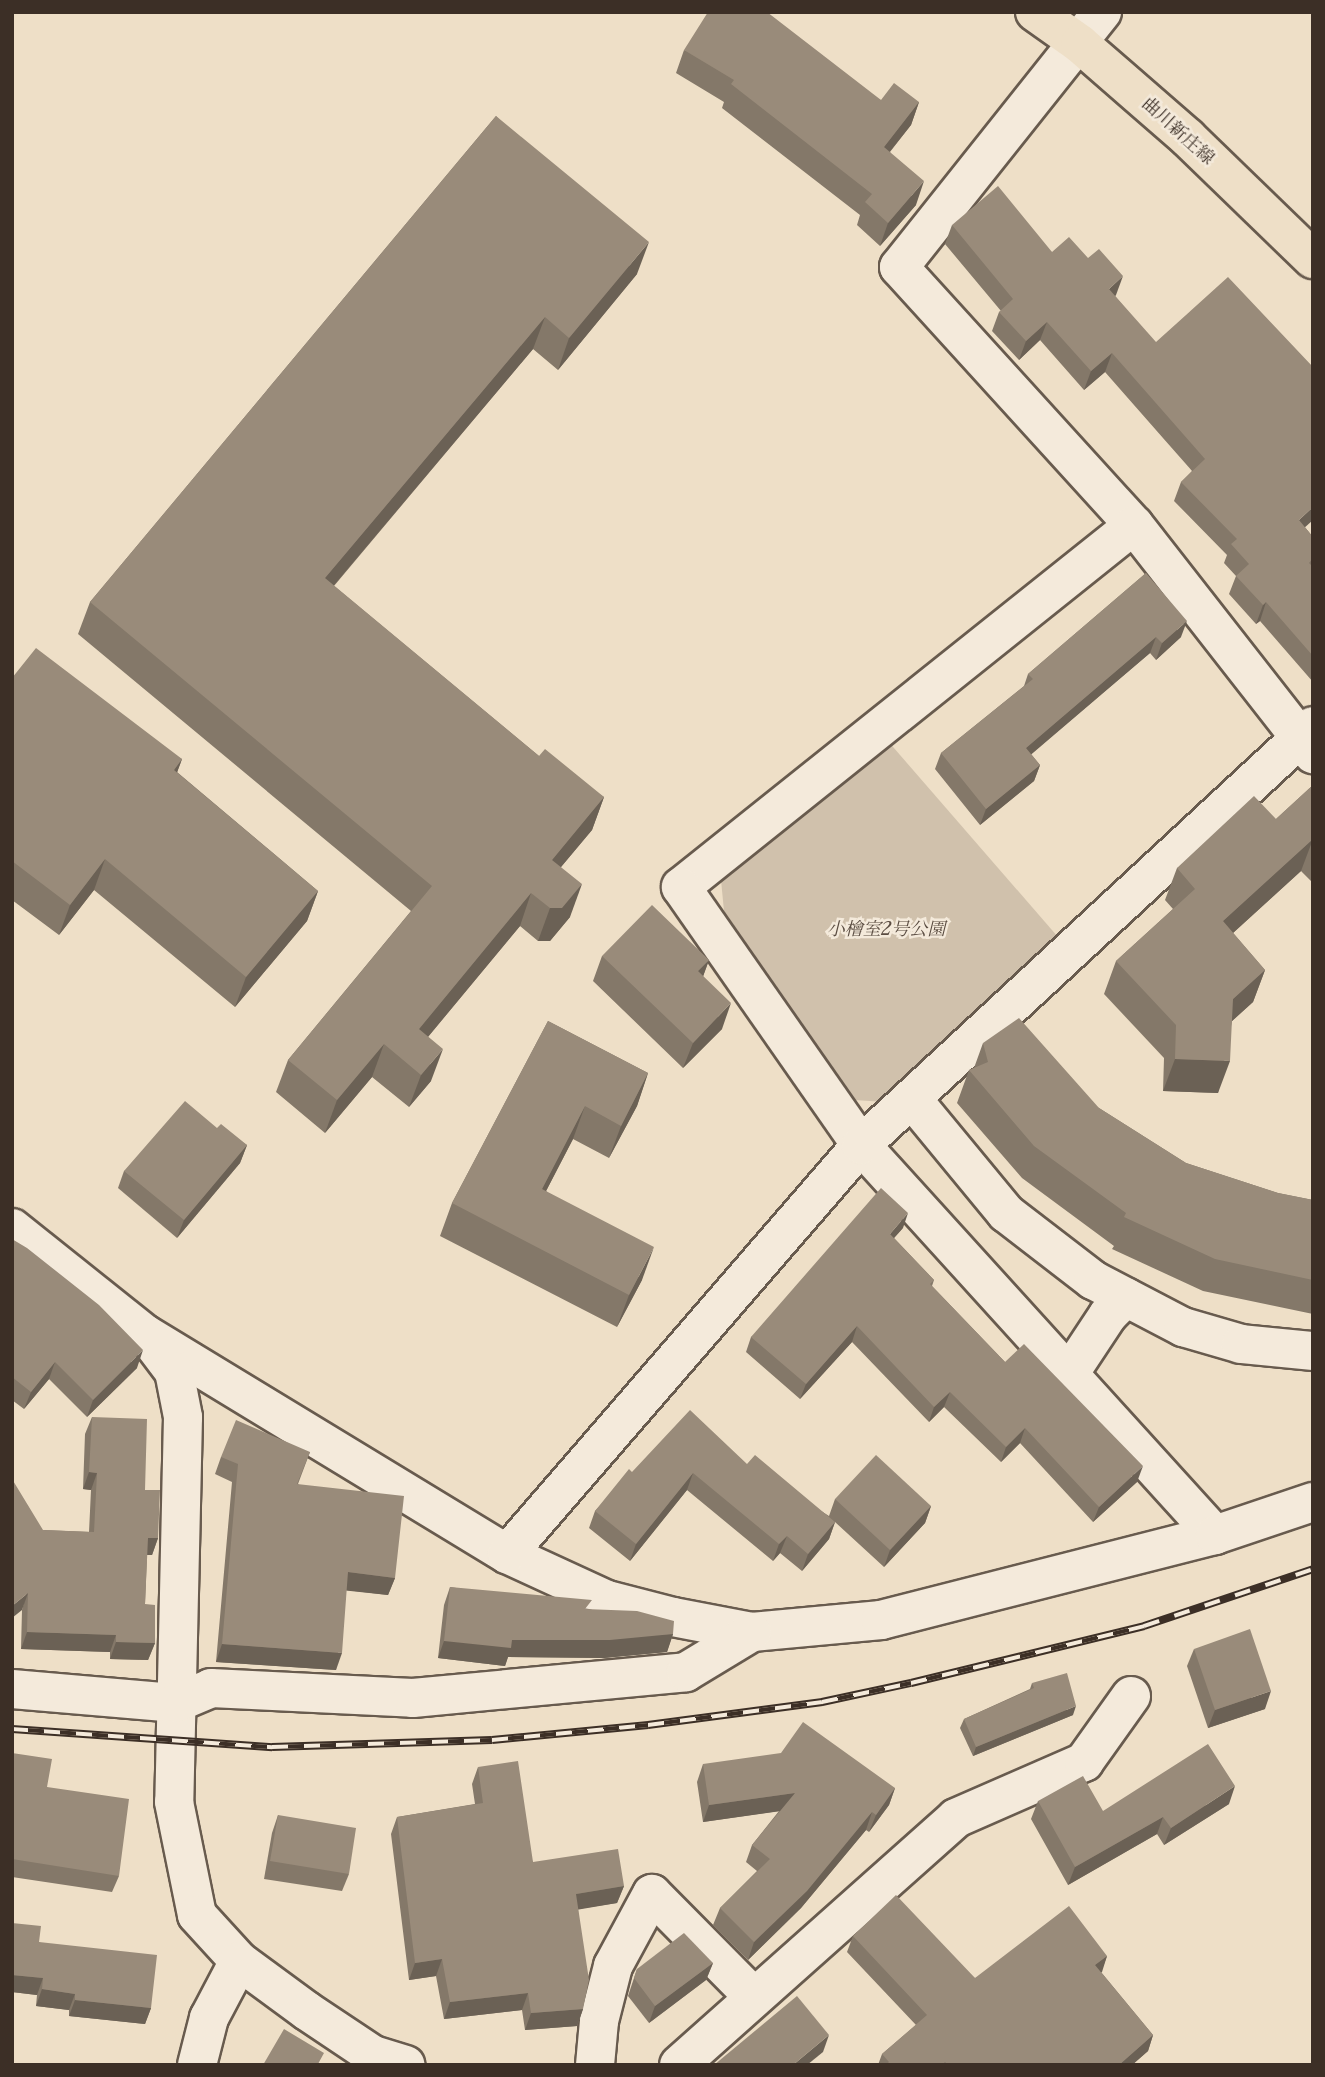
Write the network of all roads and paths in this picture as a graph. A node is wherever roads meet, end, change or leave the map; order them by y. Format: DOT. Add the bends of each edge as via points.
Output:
graph roads {
  1 [pos="1035,12"];
  2 [pos="1102,12"];
  3 [pos="1080,44"];
  4 [pos="1313,258"];
  5 [pos="1134,525"];
  6 [pos="1308,740"];
  7 [pos="912,1099"];
  8 [pos="861,1145"];
  9 [pos="12,1228"];
  10 [pos="1126,1297"];
  11 [pos="145,1334"];
  12 [pos="1313,1351"];
  13 [pos="1069,1374"];
  14 [pos="1313,1502"];
  15 [pos="1214,1535"];
  16 [pos="507,1554"];
  17 [pos="752,1632"];
  18 [pos="12,1689"];
  19 [pos="1131,1696"];
  20 [pos="176,1703"];
  21 [pos="239,1961"];
  22 [pos="754,1997"];
  23 [pos="197,2065"];
  24 [pos="405,2065"];
  25 [pos="595,2065"];
  26 [pos="679,2065"];
  1 -- 3 [label="main road, 曲川新庄線"];
  2 -- 3 [label="street"];
  3 -- 4 [label="main road, 曲川新庄線" via="1188,138"];
  3 -- 5 [label="street" via="899,267"];
  5 -- 6 [label="street"];
  5 -- 8 [label="street" via="681,887"];
  6 -- 7 [label="street"];
  7 -- 8 [label="street"];
  7 -- 10 [label="street" via="1006,1213 1093,1280"];
  8 -- 13 [label="street"];
  8 -- 16 [label="street"];
  9 -- 11 [label="street"];
  10 -- 12 [label="street" via="1183,1327 1241,1344"];
  10 -- 13 [label="street" via="1108,1315"];
  11 -- 16 [label="street"];
  11 -- 20 [label="street" via="174,1371 183,1417"];
  13 -- 15 [label="street"];
  14 -- 15 [label="street"];
  15 -- 17 [label="street" via="881,1620"];
  16 -- 17 [label="street" via="607,1600"];
  17 -- 20 [label="street" via="686,1672 413,1698 211,1688"];
  18 -- 20 [label="street"];
  19 -- 22 [label="street" via="1084,1762 956,1818"];
  20 -- 21 [label="street" via="174,1802 197,1915"];
  21 -- 23 [label="street" via="209,2018"];
  21 -- 24 [label="street" via="373,2055"];
  22 -- 25 [label="street" via="652,1894 613,1966 599,2021"];
  22 -- 26 [label="street"];
}
